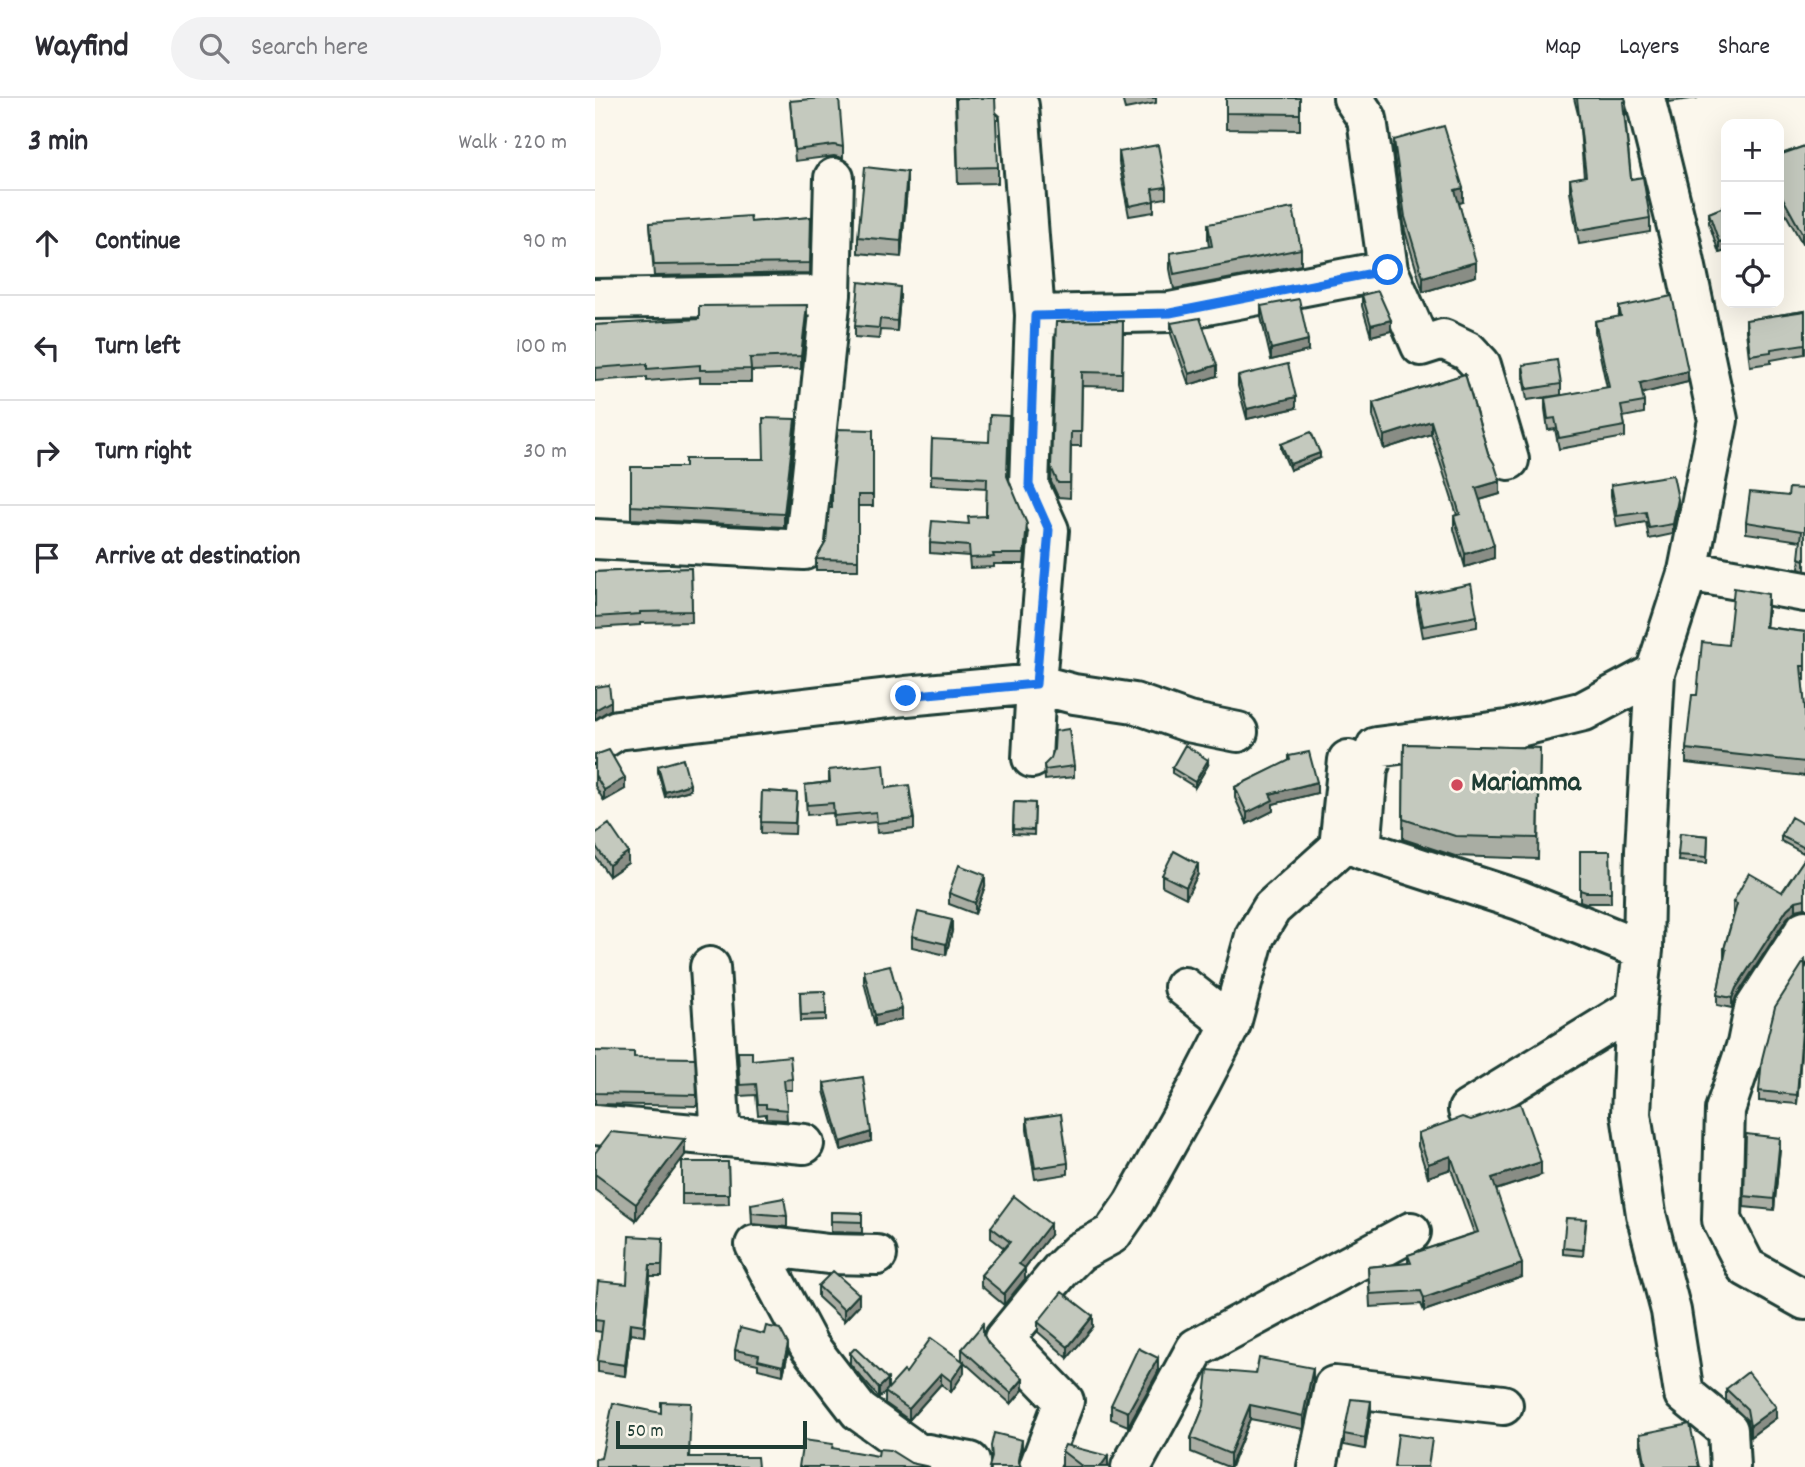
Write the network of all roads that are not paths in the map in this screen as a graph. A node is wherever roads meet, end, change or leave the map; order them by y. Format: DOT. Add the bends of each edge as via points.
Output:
graph roads {
  1 [pos="1010,98"];
  2 [pos="1353,98"];
  3 [pos="1645,98"];
  4 [pos="834,178"];
  5 [pos="1388,270"];
  6 [pos="831,295"];
  7 [pos="595,299"];
  8 [pos="1035,316"];
  9 [pos="1509,460"];
  10 [pos="595,539"];
  11 [pos="1688,571"];
  12 [pos="1805,592"];
  13 [pos="1655,673"];
  14 [pos="1036,684"];
  15 [pos="1238,732"];
  16 [pos="595,744"];
  17 [pos="1033,758"];
  18 [pos="1348,760"];
  19 [pos="1805,930"];
  20 [pos="1643,950"];
  21 [pos="711,967"];
  22 [pos="1184,987"];
  23 [pos="1636,1007"];
  24 [pos="1231,1024"];
  25 [pos="1468,1110"];
  26 [pos="595,1125"];
  27 [pos="721,1137"];
  28 [pos="804,1144"];
  29 [pos="1411,1232"];
  30 [pos="877,1255"];
  31 [pos="1805,1300"];
  32 [pos="1503,1405"];
  33 [pos="970,1467"];
  34 [pos="1039,1467"];
  35 [pos="1131,1467"];
  36 [pos="1317,1467"];
  37 [pos="1730,1467"];
  1 -- 8 [label="street" via="1019,106"];
  2 -- 5 [label="street" via="1367,119"];
  3 -- 11 [label="street" via="1718,421"];
  4 -- 6 [label="street"];
  5 -- 8 [label="street" via="1170,313"];
  5 -- 9 [label="street" via="1421,346 1443,339 1468,351 1481,365"];
  6 -- 7 [label="street"];
  6 -- 10 [label="street" via="804,550"];
  8 -- 14 [label="street" via="1029,485 1049,530"];
  11 -- 12 [label="street"];
  11 -- 13 [label="street"];
  13 -- 20 [label="street"];
  13 -- 20 [label="street" via="1584,711 1507,730 1376,747 1368,769 1361,849 1518,900"];
  14 -- 15 [label="street" via="1134,703 1188,722"];
  14 -- 16 [label="street" via="617,730"];
  14 -- 17 [label="street"];
  18 -- 24 [label="street" via="1339,848 1272,908 1255,936"];
  19 -- 31 [label="street" via="1754,1009 1725,1110 1722,1220 1746,1267"];
  20 -- 23 [label="street"];
  21 -- 27 [label="street"];
  22 -- 24 [label="street"];
  23 -- 25 [label="street"];
  23 -- 37 [label="street" via="1630,1114 1646,1214 1671,1311 1684,1394 1728,1430"];
  24 -- 34 [label="street" via="1112,1234 1079,1252 1004,1339 1065,1401"];
  26 -- 27 [label="street"];
  27 -- 28 [label="street"];
  29 -- 35 [label="street" via="1196,1348"];
  30 -- 33 [label="street" via="755,1245 809,1346 859,1411 916,1452 970,1462"];
  32 -- 36 [label="street" via="1334,1386"];
}
